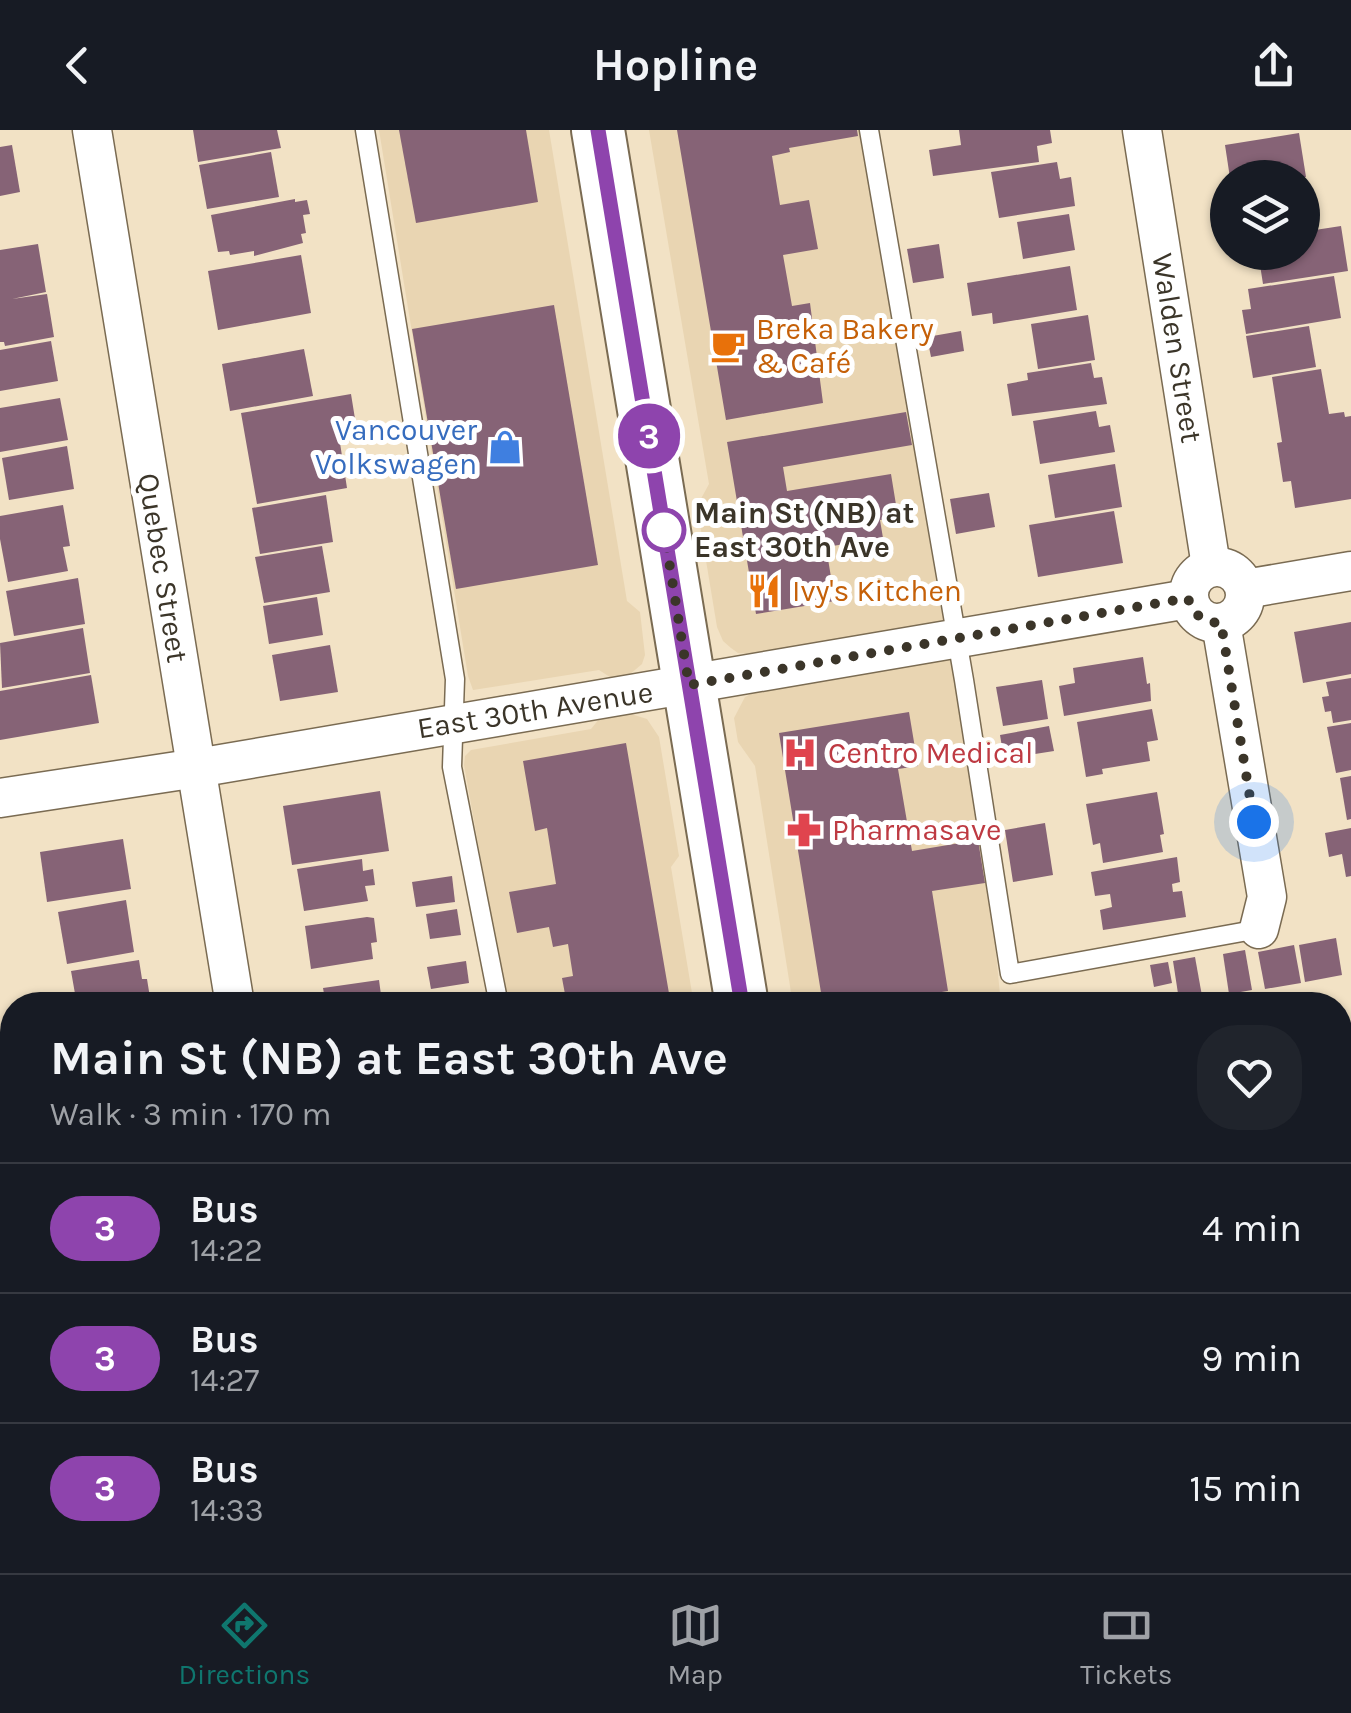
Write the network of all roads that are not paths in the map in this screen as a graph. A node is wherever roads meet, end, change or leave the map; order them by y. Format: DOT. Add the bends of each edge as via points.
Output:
graph roads {
  1 [pos="92,130"];
  2 [pos="365,130"];
  3 [pos="598,130"];
  4 [pos="869,130"];
  5 [pos="1142,130"];
  6 [pos="1211,566"];
  7 [pos="1351,571"];
  8 [pos="1245,589"];
  9 [pos="1188,598"];
  10 [pos="1221,623"];
  11 [pos="956,638"];
  12 [pos="689,685"];
  13 [pos="455,723"];
  14 [pos="197,768"];
  15 [pos="0,798"];
  16 [pos="1259,930"];
  17 [pos="233,992"];
  18 [pos="497,992"];
  19 [pos="740,992"];
  1 -- 14 [label="street, Quebec Street"];
  2 -- 13 [label="lane" via="454,679"];
  3 -- 12 [label="main road"];
  4 -- 11 [label="lane"];
  5 -- 6 [label="street, Walden Street"];
  6 -- 8 [label="street" via="1228,568"];
  6 -- 9 [label="street" via="1196,575"];
  7 -- 8 [label="street"];
  8 -- 10 [label="street" via="1237,615"];
  9 -- 10 [label="street" via="1196,614"];
  9 -- 11 [label="street, East 30th Avenue"];
  10 -- 16 [label="street" via="1267,897"];
  11 -- 12 [label="street, East 30th Avenue"];
  11 -- 16 [label="lane" via="1010,974"];
  12 -- 13 [label="street, East 30th Avenue"];
  12 -- 19 [label="main road"];
  13 -- 14 [label="street, East 30th Avenue"];
  13 -- 18 [label="lane" via="452,767"];
  14 -- 15 [label="street, East 30th Avenue"];
  14 -- 17 [label="street, Quebec Street"];
}
